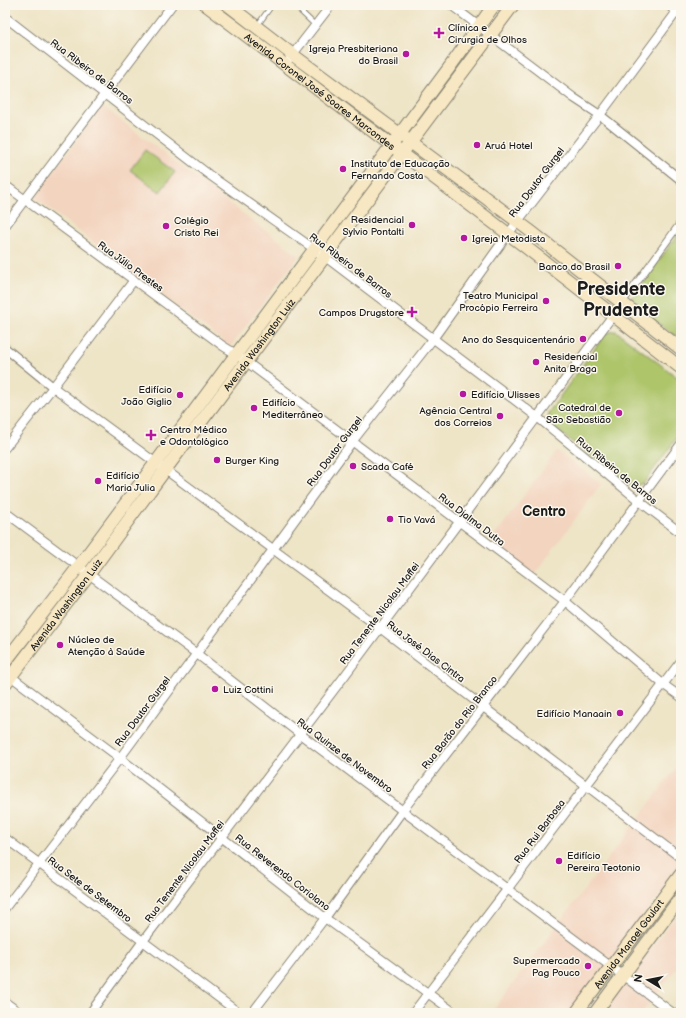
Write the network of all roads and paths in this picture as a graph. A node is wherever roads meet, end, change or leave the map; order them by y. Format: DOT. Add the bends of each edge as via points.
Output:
graph roads {
  1 [pos="172,5"];
  2 [pos="206,5"];
  3 [pos="228,5"];
  4 [pos="272,5"];
  5 [pos="294,5"];
  6 [pos="331,5"];
  7 [pos="451,5"];
  8 [pos="494,5"];
  9 [pos="513,5"];
  10 [pos="668,5"];
  11 [pos="680,11"];
  12 [pos="5,17"];
  13 [pos="315,25"];
  14 [pos="479,26"];
  15 [pos="257,27"];
  16 [pos="490,33"];
  17 [pos="293,55"];
  18 [pos="285,65"];
  19 [pos="105,93"];
  20 [pos="600,115"];
  21 [pos="399,134"];
  22 [pos="410,142"];
  23 [pos="391,145"];
  24 [pos="401,153"];
  25 [pos="681,180"];
  26 [pos="5,185"];
  27 [pos="24,200"];
  28 [pos="681,222"];
  29 [pos="517,223"];
  30 [pos="5,226"];
  31 [pos="508,234"];
  32 [pos="314,249"];
  33 [pos="324,256"];
  34 [pos="134,280"];
  35 [pos="622,303"];
  36 [pos="614,314"];
  37 [pos="433,339"];
  38 [pos="5,348"];
  39 [pos="681,349"];
  40 [pos="236,354"];
  41 [pos="246,362"];
  42 [pos="681,368"];
  43 [pos="53,387"];
  44 [pos="537,418"];
  45 [pos="352,442"];
  46 [pos="681,444"];
  47 [pos="5,448"];
  48 [pos="161,466"];
  49 [pos="638,500"];
  50 [pos="5,512"];
  51 [pos="460,522"];
  52 [pos="681,533"];
  53 [pos="273,550"];
  54 [pos="79,566"];
  55 [pos="89,574"];
  56 [pos="565,601"];
  57 [pos="380,628"];
  58 [pos="197,654"];
  59 [pos="681,661"];
  60 [pos="5,662"];
  61 [pos="7,678"];
  62 [pos="664,685"];
  63 [pos="681,697"];
  64 [pos="483,707"];
  65 [pos="300,734"];
  66 [pos="120,758"];
  67 [pos="586,786"];
  68 [pos="403,810"];
  69 [pos="5,838"];
  70 [pos="222,838"];
  71 [pos="681,858"];
  72 [pos="39,863"];
  73 [pos="681,874"];
  74 [pos="508,889"];
  75 [pos="681,897"];
  76 [pos="5,908"];
  77 [pos="325,918"];
  78 [pos="143,941"];
  79 [pos="611,966"];
  80 [pos="624,975"];
  81 [pos="428,993"];
  82 [pos="5,1002"];
  83 [pos="20,1013"];
  84 [pos="90,1013"];
  85 [pos="239,1013"];
  86 [pos="252,1013"];
  87 [pos="413,1013"];
  88 [pos="455,1013"];
  89 [pos="576,1013"];
  90 [pos="595,1013"];
  91 [pos="674,1013"];
  1 -- 19 [label="street"];
  2 -- 18 [label="main road, Avenida Coronel José Soares Marcondes"];
  3 -- 15 [label="main road, Avenida Coronel José Soares Marcondes"];
  4 -- 15 [label="lane"];
  5 -- 13 [label="lane"];
  6 -- 13 [label="street"];
  7 -- 14 [label="street"];
  8 -- 14 [label="main road, Avenida Washington Luiz"];
  9 -- 16 [label="main road, Avenida Washington Luiz"];
  10 -- 11 [label="street"];
  11 -- 20 [label="street, Rua Doutor Gurgel"];
  12 -- 19 [label="street, Rua Ribeiro de Barros"];
  13 -- 17 [label="street"];
  14 -- 16 [label="street"];
  14 -- 21 [label="main road, Avenida Washington Luiz"];
  15 -- 17 [label="main road, Avenida Coronel José Soares Marcondes"];
  16 -- 20 [label="street"];
  16 -- 22 [label="main road, Avenida Washington Luiz"];
  17 -- 18 [label="street"];
  17 -- 21 [label="main road, Avenida Coronel José Soares Marcondes"];
  18 -- 23 [label="main road, Avenida Coronel José Soares Marcondes"];
  19 -- 27 [label="street"];
  19 -- 32 [label="street, Rua Ribeiro de Barros" via="208,174"];
  20 -- 25 [label="street"];
  20 -- 29 [label="street, Rua Doutor Gurgel"];
  21 -- 22 [label="main road, Avenida Coronel José Soares Marcondes"];
  21 -- 23 [label="main road, Avenida Washington Luiz"];
  22 -- 24 [label="main road, Avenida Washington Luiz"];
  22 -- 29 [label="main road, Avenida Coronel José Soares Marcondes"];
  23 -- 24 [label="main road, Avenida Coronel José Soares Marcondes"];
  23 -- 32 [label="main road, Avenida Washington Luiz"];
  24 -- 31 [label="main road, Avenida Coronel José Soares Marcondes"];
  24 -- 33 [label="main road, Avenida Washington Luiz"];
  26 -- 27 [label="street, Rua Júlio Prestes"];
  27 -- 30 [label="street"];
  27 -- 34 [label="street, Rua Júlio Prestes"];
  28 -- 35 [label="street, Rua Tenente Nicolau Maffei"];
  29 -- 31 [label="street, Rua Doutor Gurgel"];
  29 -- 35 [label="main road, Avenida Coronel José Soares Marcondes"];
  31 -- 36 [label="main road, Avenida Coronel José Soares Marcondes"];
  31 -- 37 [label="street, Rua Doutor Gurgel"];
  32 -- 33 [label="street, Rua Ribeiro de Barros"];
  32 -- 40 [label="main road, Avenida Washington Luiz"];
  33 -- 37 [label="street, Rua Ribeiro de Barros"];
  33 -- 41 [label="main road, Avenida Washington Luiz"];
  34 -- 40 [label="street, Rua Júlio Prestes"];
  34 -- 43 [label="street"];
  35 -- 36 [label="street, Rua Tenente Nicolau Maffei"];
  35 -- 39 [label="main road, Avenida Coronel José Soares Marcondes"];
  36 -- 42 [label="main road, Avenida Coronel José Soares Marcondes"];
  36 -- 44 [label="street, Rua Tenente Nicolau Maffei"];
  37 -- 44 [label="street, Rua Ribeiro de Barros"];
  37 -- 45 [label="street, Rua Doutor Gurgel"];
  38 -- 43 [label="street, Rua José Dias Cintra"];
  40 -- 41 [label="street, Rua Júlio Prestes"];
  40 -- 48 [label="main road, Avenida Washington Luiz"];
  41 -- 45 [label="street, Rua Djalma Dutra"];
  41 -- 48 [label="main road, Avenida Washington Luiz"];
  43 -- 47 [label="street"];
  43 -- 48 [label="street, Rua José Dias Cintra"];
  44 -- 49 [label="street, Rua Ribeiro de Barros"];
  44 -- 51 [label="street, Rua Tenente Nicolau Maffei"];
  45 -- 51 [label="street, Rua Djalma Dutra"];
  45 -- 53 [label="street, Rua Doutor Gurgel"];
  46 -- 49 [label="street, Rua Barão do Rio Branco"];
  48 -- 53 [label="street, Rua José Dias Cintra"];
  48 -- 54 [label="main road, Avenida Washington Luiz"];
  48 -- 55 [label="main road, Avenida Washington Luiz"];
  49 -- 52 [label="street, Rua Ribeiro de Barros"];
  49 -- 56 [label="street, Rua Barão do Rio Branco"];
  50 -- 54 [label="street, Rua Quinze de Novembro"];
  51 -- 56 [label="street, Rua Djalma Dutra"];
  51 -- 57 [label="street, Rua Tenente Nicolau Maffei"];
  53 -- 57 [label="street, Rua José Dias Cintra"];
  53 -- 58 [label="street, Rua Doutor Gurgel"];
  54 -- 55 [label="street, Rua Quinze de Novembro"];
  54 -- 60 [label="main road, Avenida Washington Luiz"];
  55 -- 58 [label="street, Rua Quinze de Novembro"];
  55 -- 61 [label="main road, Avenida Washington Luiz"];
  56 -- 62 [label="street, Rua Djalma Dutra"];
  56 -- 64 [label="street, Rua Barão do Rio Branco"];
  57 -- 64 [label="street, Rua José Dias Cintra"];
  57 -- 65 [label="street, Rua Tenente Nicolau Maffei"];
  58 -- 65 [label="street, Rua Quinze de Novembro"];
  58 -- 66 [label="street, Rua Doutor Gurgel"];
  59 -- 62 [label="street, Rua Rui Barbosa"];
  61 -- 66 [label="street, Rua Reverendo Coriolano"];
  62 -- 63 [label="street, Rua Djalma Dutra"];
  62 -- 67 [label="street, Rua Rui Barbosa"];
  64 -- 67 [label="street, Rua José Dias Cintra"];
  64 -- 68 [label="street, Rua Barão do Rio Branco"];
  65 -- 68 [label="street, Rua Quinze de Novembro"];
  65 -- 70 [label="street, Rua Tenente Nicolau Maffei"];
  66 -- 70 [label="street, Rua Reverendo Coriolano"];
  66 -- 72 [label="street, Rua Doutor Gurgel"];
  67 -- 71 [label="street, Rua José Dias Cintra"];
  67 -- 74 [label="street, Rua Rui Barbosa"];
  68 -- 74 [label="street, Rua Quinze de Novembro"];
  68 -- 77 [label="street, Rua Barão do Rio Branco"];
  69 -- 72 [label="street, Rua Sete de Setembro"];
  70 -- 77 [label="street, Rua Reverendo Coriolano"];
  70 -- 78 [label="street, Rua Tenente Nicolau Maffei"];
  72 -- 76 [label="street, Rua Doutor Gurgel"];
  72 -- 78 [label="street, Rua Sete de Setembro"];
  73 -- 79 [label="main road, Avenida Manoel Goulart"];
  74 -- 79 [label="street, Rua Quinze de Novembro"];
  74 -- 81 [label="street, Rua Rui Barbosa"];
  75 -- 80 [label="main road, Avenida Manoel Goulart"];
  77 -- 81 [label="street, Rua Reverendo Coriolano"];
  77 -- 86 [label="street, Rua Barão do Rio Branco"];
  78 -- 84 [label="street, Rua Tenente Nicolau Maffei"];
  78 -- 85 [label="street, Rua Sete de Setembro"];
  79 -- 80 [label="street, Rua Quinze de Novembro"];
  79 -- 89 [label="main road, Avenida Manoel Goulart"];
  80 -- 90 [label="main road, Avenida Manoel Goulart"];
  80 -- 91 [label="street, Rua Quinze de Novembro"];
  81 -- 87 [label="street, Rua Rui Barbosa"];
  81 -- 88 [label="street, Rua Reverendo Coriolano"];
  82 -- 83 [label="street"];
}
